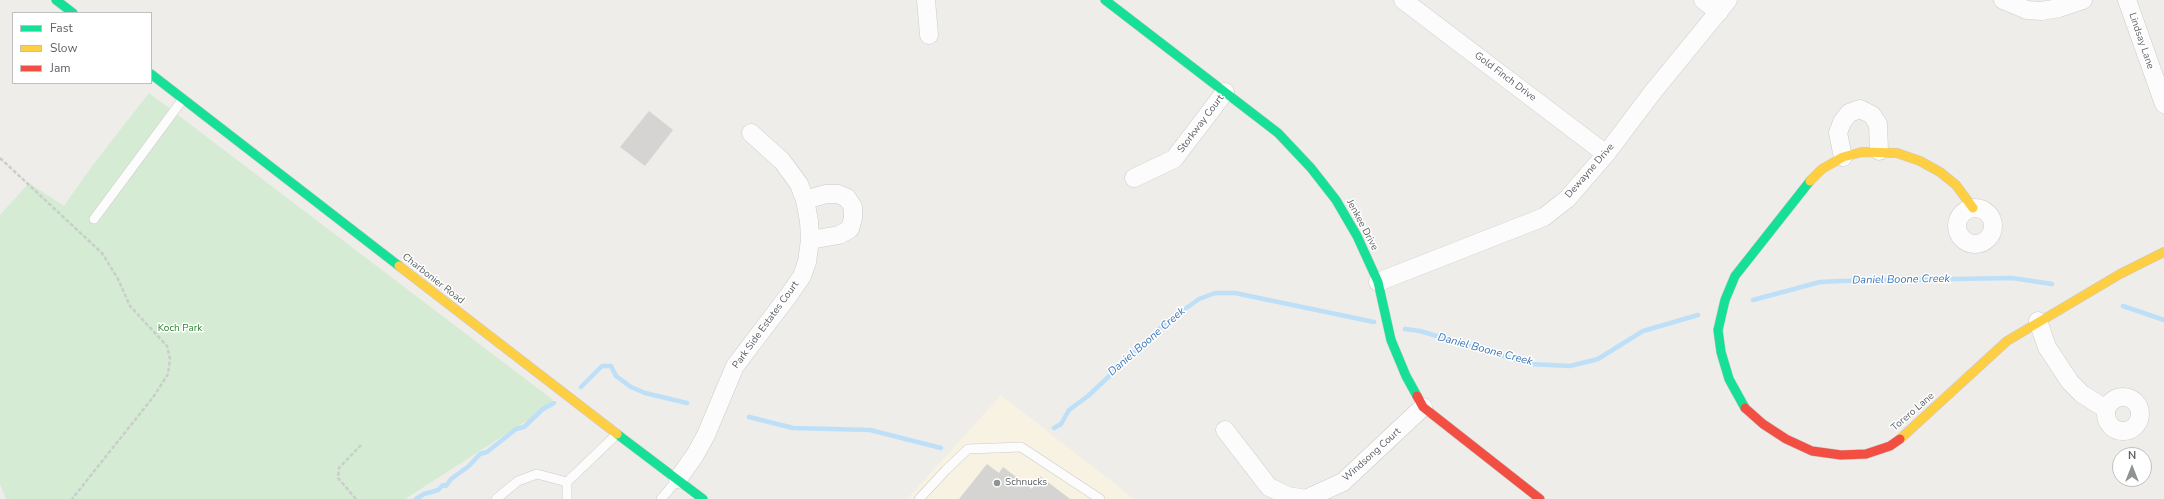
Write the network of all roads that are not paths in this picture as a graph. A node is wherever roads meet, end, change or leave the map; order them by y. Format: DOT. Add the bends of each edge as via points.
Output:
graph roads {
  1 [pos="56,0"];
  2 [pos="926,0"];
  3 [pos="1105,0"];
  4 [pos="1403,0"];
  5 [pos="1703,0"];
  6 [pos="2003,0"];
  7 [pos="2083,0"];
  8 [pos="2127,0"];
  9 [pos="1724,6"];
  10 [pos="72,12"];
  11 [pos="929,35"];
  12 [pos="152,75"];
  13 [pos="1225,92"];
  14 [pos="184,99"];
  15 [pos="2164,104"];
  16 [pos="751,133"];
  17 [pos="1878,152"];
  18 [pos="1606,154"];
  19 [pos="1843,156"];
  20 [pos="1134,178"];
  21 [pos="805,200"];
  22 [pos="1973,208"];
  23 [pos="94,219"];
  24 [pos="810,240"];
  25 [pos="2164,252"];
  26 [pos="1378,282"];
  27 [pos="2038,321"];
  28 [pos="1424,407"];
  29 [pos="2106,409"];
  30 [pos="1225,430"];
  31 [pos="617,434"];
  32 [pos="678,479"];
  33 [pos="566,482"];
  34 [pos="496,499"];
  35 [pos="567,499"];
  36 [pos="661,499"];
  37 [pos="703,499"];
  38 [pos="919,499"];
  39 [pos="1100,499"];
  40 [pos="1540,499"];
  1 -- 10 [label="street"];
  2 -- 11 [label="street"];
  3 -- 13 [label="street, Jenkee Drive"];
  4 -- 18 [label="street, Gold Finch Drive"];
  5 -- 9 [label="street"];
  6 -- 7 [label="street" via="2027,10 2041,11"];
  8 -- 15 [label="street, Lindsay Lane"];
  9 -- 18 [label="street, Dewayne Drive" via="1652,93"];
  12 -- 14 [label="street, Charbonier Road"];
  13 -- 20 [label="street, Storkway Court" via="1174,159"];
  13 -- 26 [label="street, Jenkee Drive" via="1278,133 1311,168 1336,200 1357,236"];
  14 -- 23 [label="lane"];
  14 -- 31 [label="street, Charbonier Road"];
  16 -- 21 [label="street, Park Side Estates Court" via="782,161 799,184"];
  17 -- 19 [label="street, Torero Lane"];
  17 -- 19 [label="street" via="1878,124 1872,115 1860,110 1849,113 1842,122 1838,133"];
  17 -- 22 [label="street, Torero Lane" via="1897,153 1940,172 1956,185"];
  18 -- 26 [label="street, Dewayne Drive" via="1567,199 1544,217"];
  19 -- 27 [label="street, Torero Lane" via="1822,169 1809,182 1736,276 1725,300 1718,330 1729,379 1744,407 1763,424 1786,439 1812,451 1841,455 1866,454 1890,446 1908,433 2007,341"];
  21 -- 24 [label="street, Park Side Estates Court"];
  21 -- 24 [label="street" via="826,194 838,194 847,198 853,207 850,229 839,236"];
  24 -- 32 [label="street, Park Side Estates Court" via="802,276 735,366 706,435"];
  25 -- 27 [label="street, Torero Lane"];
  26 -- 28 [label="street, Jenkee Drive" via="1391,340 1406,376"];
  27 -- 29 [label="street" via="2047,347 2070,382 2082,394"];
  28 -- 30 [label="street, Windsong Court" via="1343,482 1306,499 1288,496 1269,487"];
  28 -- 40 [label="street, Jenkee Drive"];
  31 -- 32 [label="street, Charbonier Road"];
  31 -- 33 [label="lane"];
  32 -- 36 [label="lane"];
  32 -- 37 [label="street, Charbonier Road"];
  33 -- 34 [label="lane" via="537,474 518,481"];
  33 -- 35 [label="lane"];
  38 -- 39 [label="lane" via="968,449 1021,447"];
}
